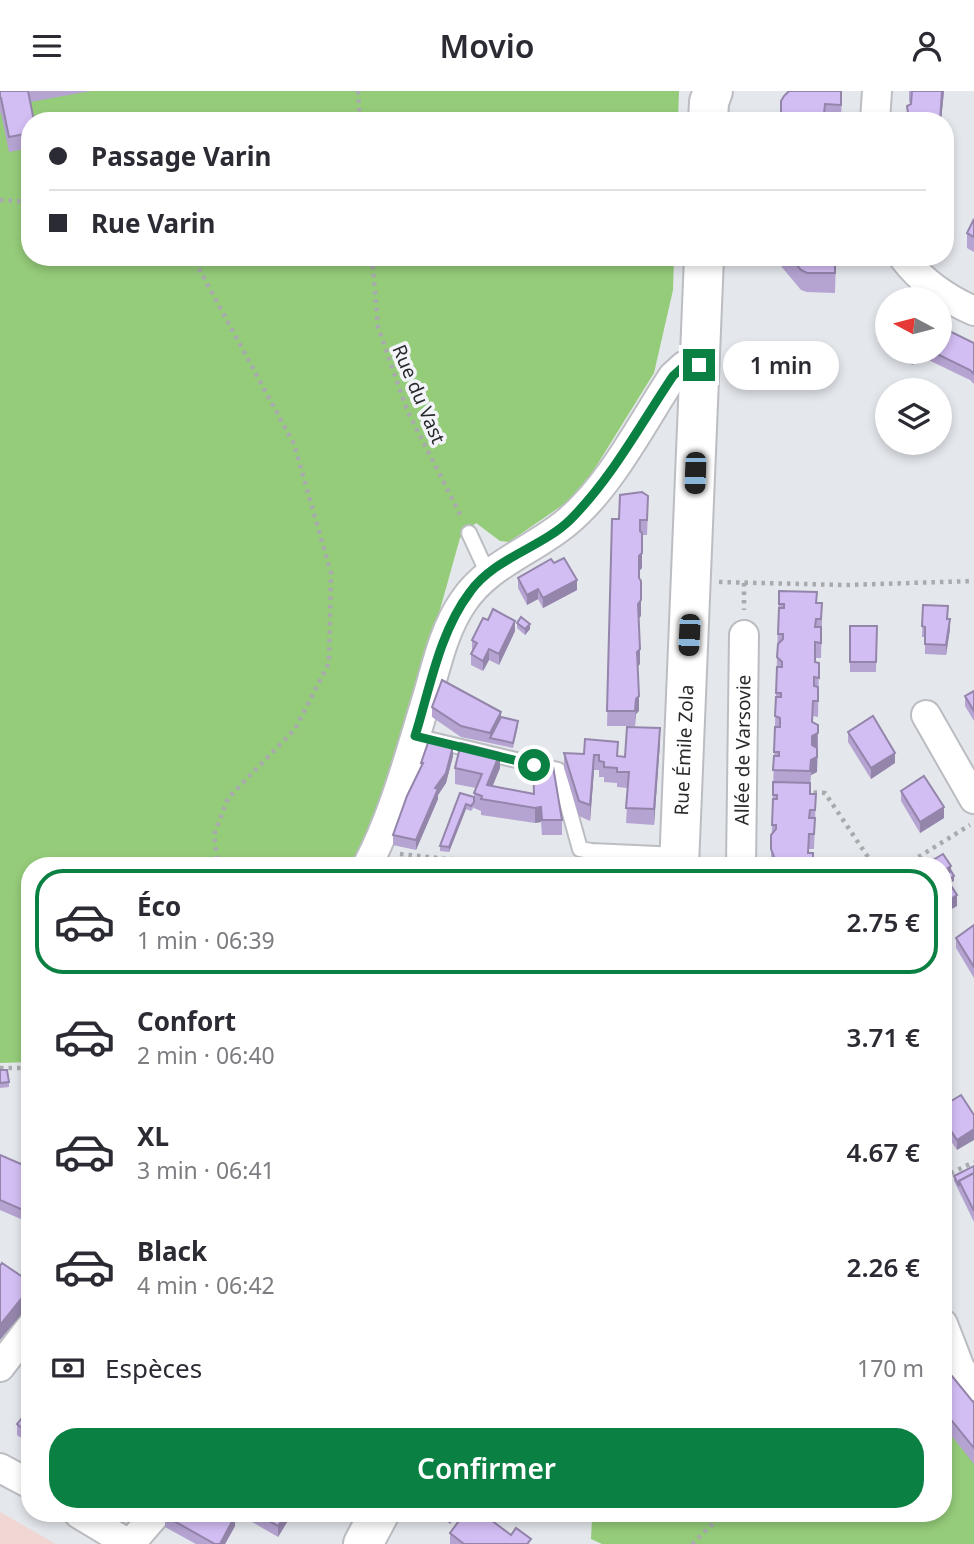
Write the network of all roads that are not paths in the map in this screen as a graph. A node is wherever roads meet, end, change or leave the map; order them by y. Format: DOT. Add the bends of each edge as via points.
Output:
graph roads {
  1 [pos="877,91"];
  2 [pos="876,112"];
  3 [pos="704,266"];
  4 [pos="911,266"];
  5 [pos="974,311"];
  6 [pos="699,365"];
  7 [pos="469,533"];
  8 [pos="488,574"];
  9 [pos="744,635"];
  10 [pos="926,716"];
  11 [pos="415,736"];
  12 [pos="974,799"];
  13 [pos="372,857"];
  14 [pos="650,857"];
  15 [pos="679,857"];
  16 [pos="741,857"];
  17 [pos="21,1340"];
  18 [pos="952,1347"];
  19 [pos="0,1367"];
  20 [pos="974,1386"];
  21 [pos="0,1468"];
  22 [pos="21,1479"];
  23 [pos="92,1522"];
  24 [pos="149,1522"];
  25 [pos="375,1522"];
  26 [pos="129,1544"];
  27 [pos="363,1544"];
  1 -- 2 [label="street"];
  3 -- 6 [label="main road, Rue Émile Zola"];
  4 -- 5 [label="street" via="944,295"];
  6 -- 8 [label="street" via="684,366 673,376 607,477 567,522"];
  6 -- 15 [label="main road, Rue Émile Zola"];
  7 -- 8 [label="lane"];
  8 -- 11 [label="street" via="472,588 452,621"];
  9 -- 16 [label="street, Allée de Varsovie"];
  10 -- 12 [label="street"];
  11 -- 13 [label="street"];
  11 -- 14 [label="lane" via="558,770 580,849"];
  17 -- 19 [label="street"];
  18 -- 20 [label="street"];
  21 -- 22 [label="street"];
  23 -- 26 [label="street"];
  24 -- 26 [label="street"];
  25 -- 27 [label="main road"];
}
